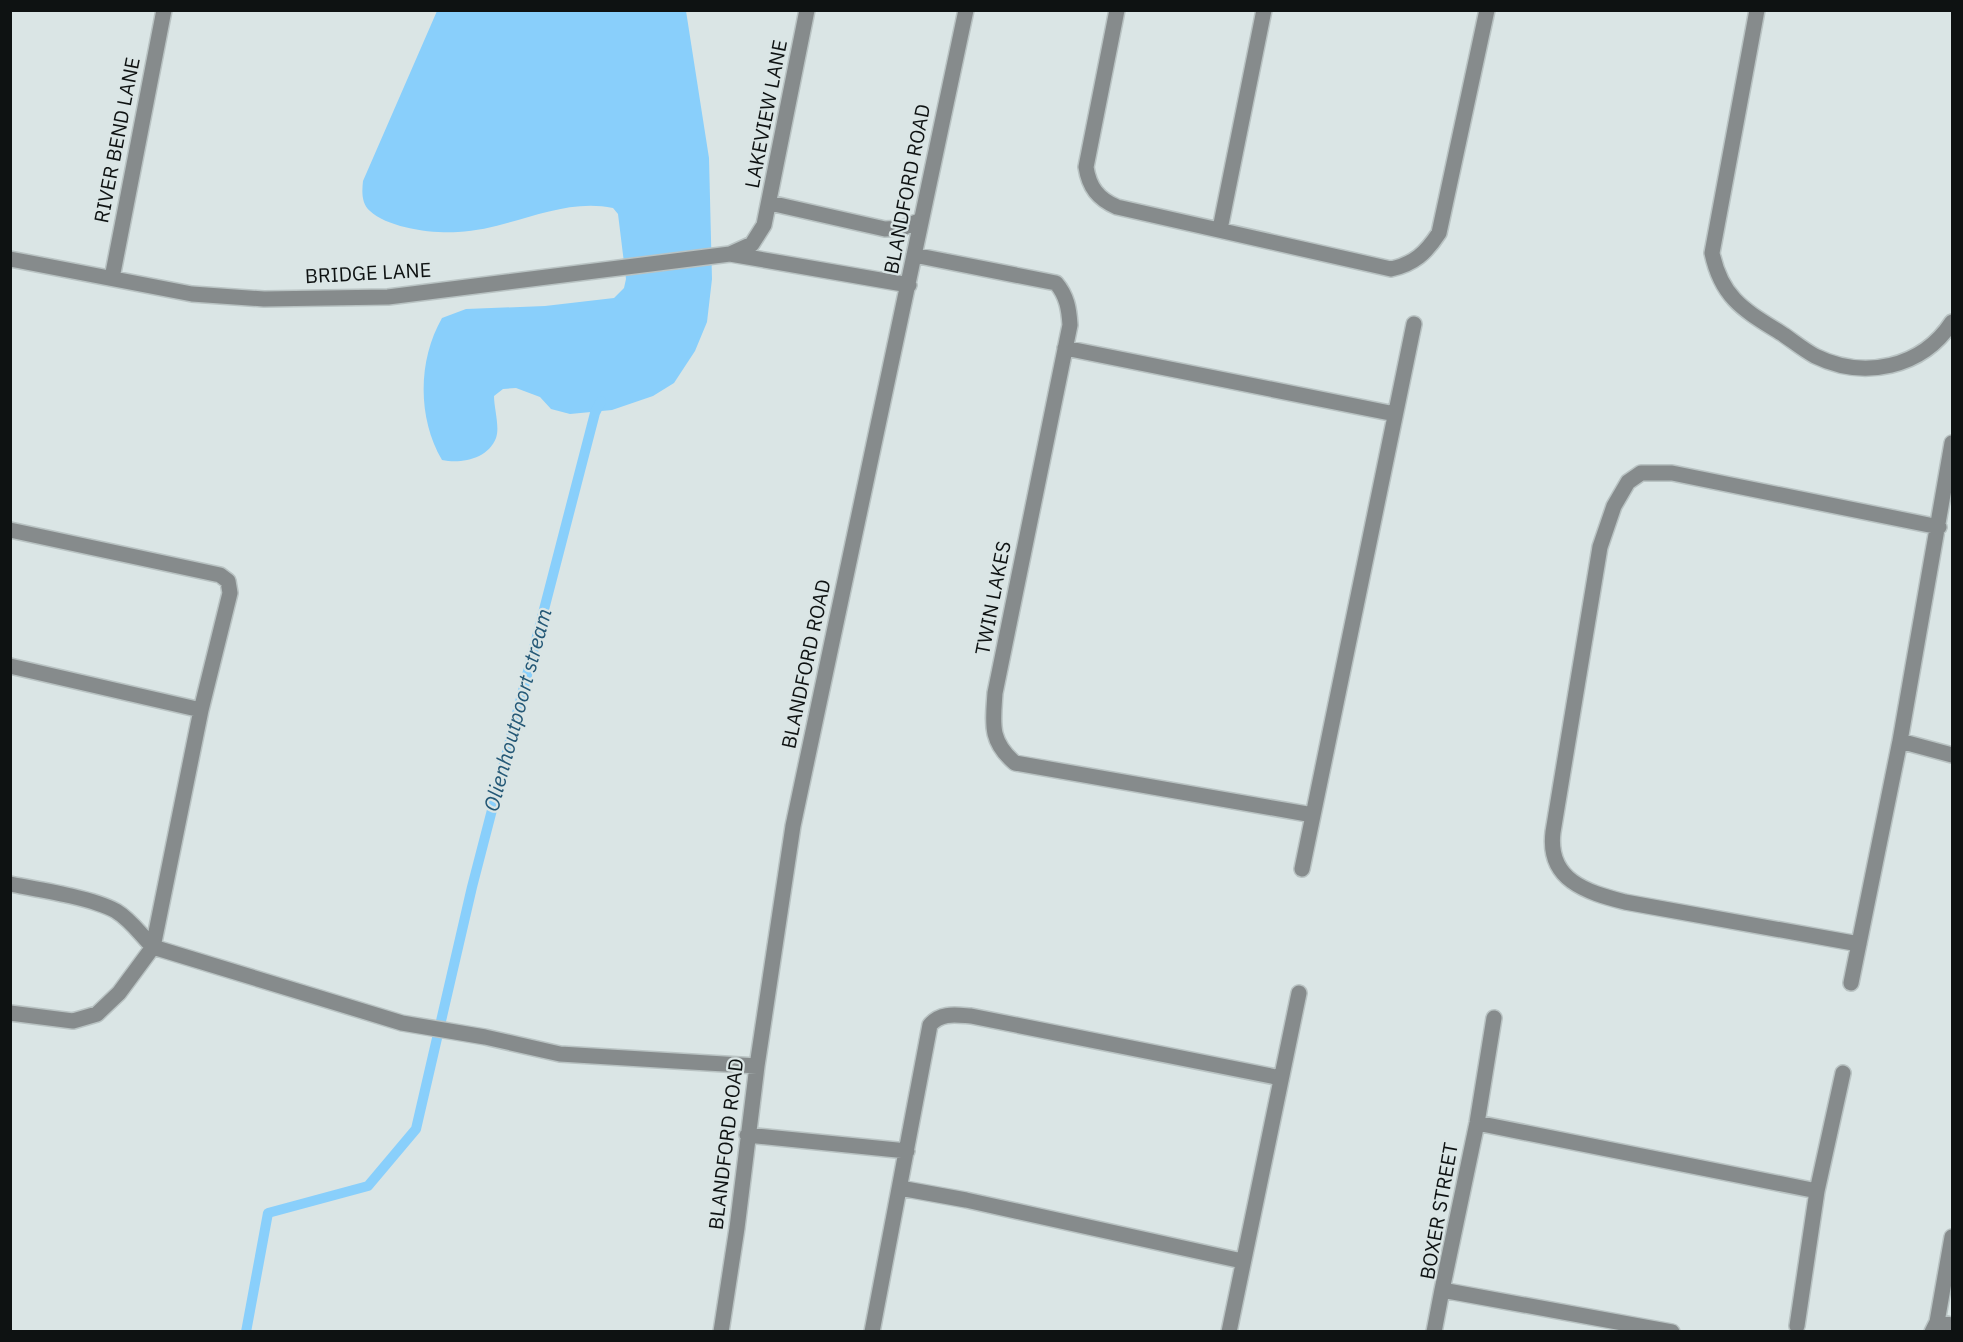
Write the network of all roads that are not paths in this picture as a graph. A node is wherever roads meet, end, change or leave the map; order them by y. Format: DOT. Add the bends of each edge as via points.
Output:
graph roads {
  1 [pos="164,10"];
  2 [pos="807,10"];
  3 [pos="966,10"];
  4 [pos="1117,10"];
  5 [pos="1264,10"];
  6 [pos="1487,10"];
  7 [pos="1757,10"];
  8 [pos="770,203"];
  9 [pos="919,220"];
  10 [pos="764,225"];
  11 [pos="1220,229"];
  12 [pos="722,254"];
  13 [pos="914,255"];
  14 [pos="10,258"];
  15 [pos="112,278"];
  16 [pos="909,285"];
  17 [pos="1953,322"];
  18 [pos="1414,324"];
  19 [pos="1065,348"];
  20 [pos="1395,414"];
  21 [pos="1953,443"];
  22 [pos="1939,527"];
  23 [pos="10,530"];
  24 [pos="10,666"];
  25 [pos="201,710"];
  26 [pos="1900,741"];
  27 [pos="1953,755"];
  28 [pos="1313,815"];
  29 [pos="1302,869"];
  30 [pos="10,884"];
  31 [pos="1859,944"];
  32 [pos="153,947"];
  33 [pos="1851,983"];
  34 [pos="1299,993"];
  35 [pos="10,1013"];
  36 [pos="1494,1018"];
  37 [pos="757,1066"];
  38 [pos="1843,1073"];
  39 [pos="1281,1078"];
  40 [pos="1477,1123"];
  41 [pos="747,1135"];
  42 [pos="907,1151"];
  43 [pos="900,1188"];
  44 [pos="1817,1191"];
  45 [pos="1953,1237"];
  46 [pos="1242,1261"];
  47 [pos="1442,1290"];
  48 [pos="1797,1326"];
  49 [pos="1941,1326"];
  50 [pos="721,1332"];
  51 [pos="872,1332"];
  52 [pos="1229,1332"];
  53 [pos="1434,1332"];
  54 [pos="1672,1332"];
  1 -- 15 [label="street, RIVER BEND LANE"];
  2 -- 8 [label="street, LAKEVIEW LANE"];
  3 -- 9 [label="street, BLANDFORD ROAD"];
  4 -- 11 [label="street" via="1089,140 1088,180 1099,197 1117,207"];
  5 -- 11 [label="street"];
  6 -- 11 [label="street" via="1444,214 1439,233 1427,252 1391,269"];
  7 -- 17 [label="street" via="1712,253 1716,272 1727,292 1742,310 1815,356 1854,368 1878,369 1899,364 1936,342"];
  8 -- 9 [label="street" via="885,228 902,228"];
  8 -- 10 [label="street, LAKEVIEW LANE"];
  9 -- 13 [label="street, BLANDFORD ROAD"];
  10 -- 12 [label="street, BRIDGE LANE" via="752,244"];
  12 -- 15 [label="street, BRIDGE LANE" via="378,297 264,299 213,295"];
  12 -- 16 [label="street, BRIDGE LANE"];
  13 -- 16 [label="street, BLANDFORD ROAD"];
  13 -- 19 [label="street, TWIN LAKES" via="1056,283 1069,310"];
  14 -- 15 [label="street, BRIDGE LANE"];
  16 -- 37 [label="street, BLANDFORD ROAD" via="793,826"];
  18 -- 20 [label="street"];
  19 -- 20 [label="street"];
  19 -- 28 [label="street, TWIN LAKES" via="995,693 993,727 1003,753 1016,763"];
  20 -- 28 [label="street"];
  21 -- 22 [label="street"];
  22 -- 26 [label="street"];
  22 -- 31 [label="street" via="1653,472 1635,476 1623,488 1600,547 1551,843 1563,872 1591,894"];
  23 -- 25 [label="street" via="226,579 230,593"];
  24 -- 25 [label="street"];
  25 -- 32 [label="street"];
  26 -- 27 [label="street"];
  26 -- 31 [label="street"];
  28 -- 29 [label="street"];
  30 -- 32 [label="street" via="115,910"];
  31 -- 33 [label="street"];
  32 -- 35 [label="street" via="119,993 97,1014 73,1021"];
  32 -- 37 [label="street" via="402,1023 580,1057"];
  34 -- 39 [label="street"];
  36 -- 40 [label="street, BOXER STREET"];
  37 -- 41 [label="street, BLANDFORD ROAD"];
  38 -- 44 [label="street"];
  39 -- 42 [label="street" via="971,1016 944,1016 930,1025"];
  39 -- 46 [label="street"];
  40 -- 44 [label="street"];
  40 -- 47 [label="street, BOXER STREET"];
  41 -- 42 [label="street"];
  41 -- 50 [label="street, BLANDFORD ROAD"];
  42 -- 43 [label="street"];
  43 -- 46 [label="street"];
  43 -- 51 [label="street"];
  44 -- 48 [label="street"];
  45 -- 49 [label="street"];
  46 -- 52 [label="street"];
  47 -- 53 [label="street"];
  47 -- 54 [label="street, BOXER STREET"];
}
